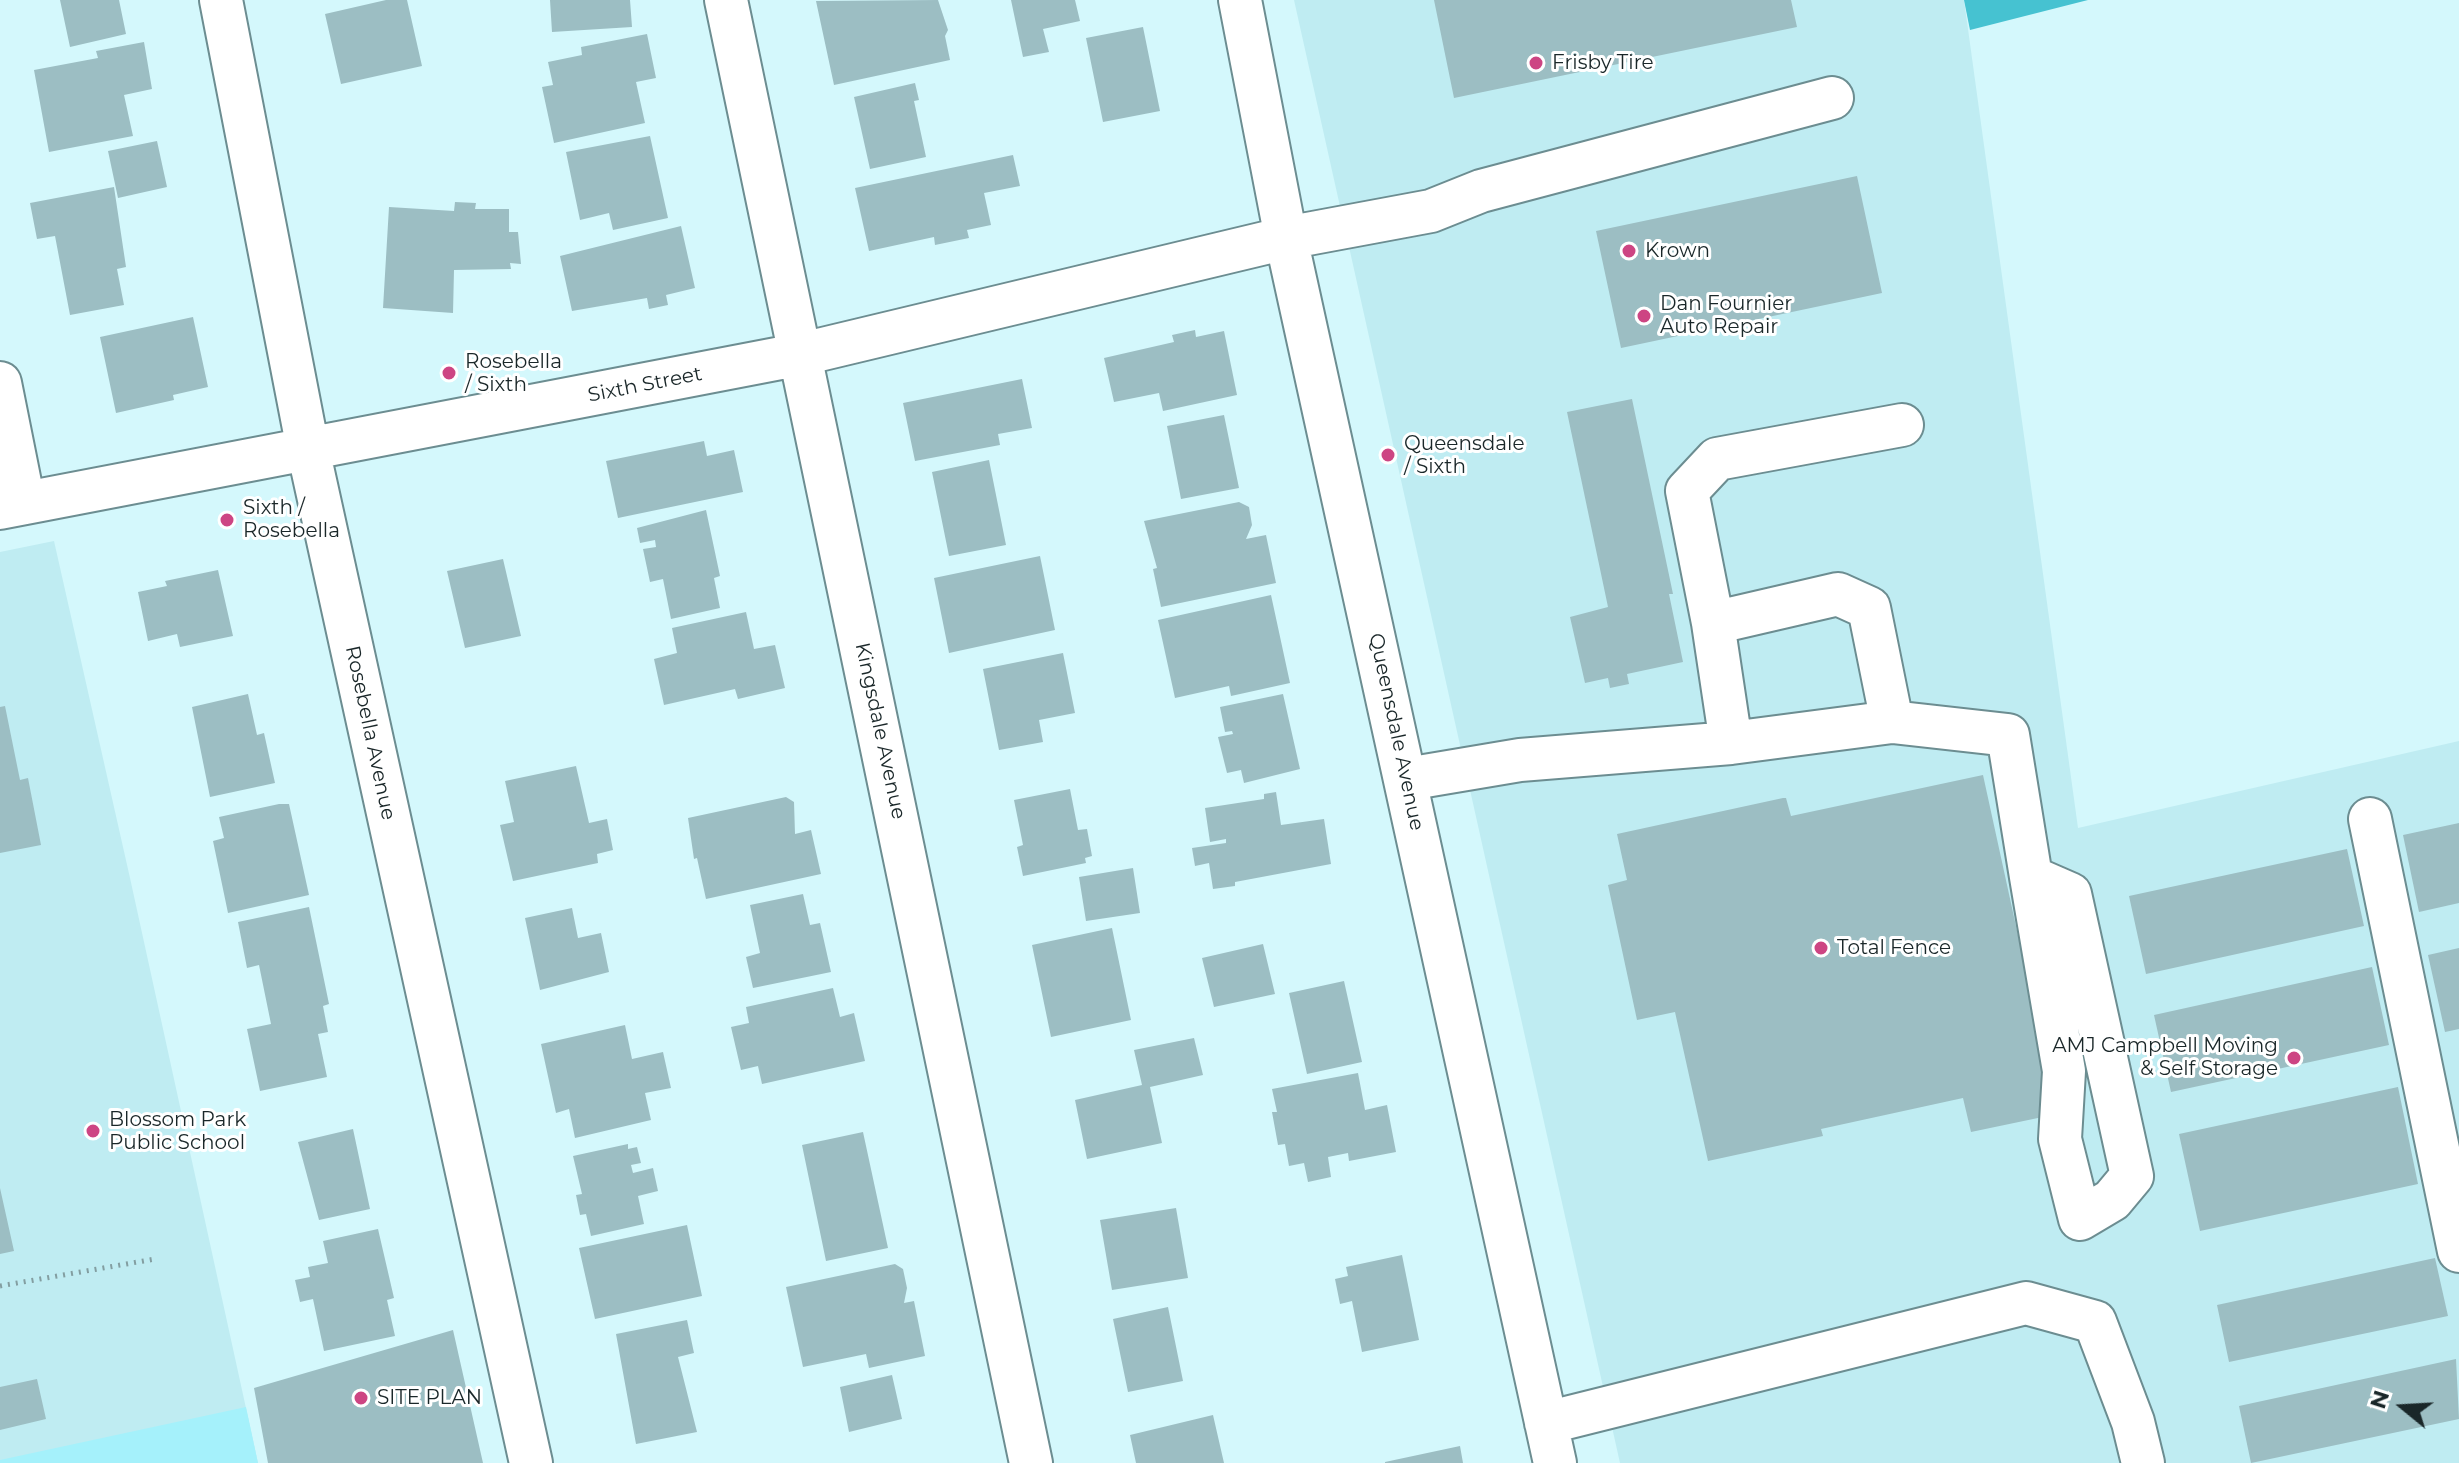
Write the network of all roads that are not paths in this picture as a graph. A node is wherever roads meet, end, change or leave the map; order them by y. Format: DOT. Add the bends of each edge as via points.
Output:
graph roads {
  1 [pos="221,0"];
  2 [pos="726,0"];
  3 [pos="1240,0"];
  4 [pos="1832,98"];
  5 [pos="1286,238"];
  6 [pos="802,354"];
  7 [pos="0,383"];
  8 [pos="1902,425"];
  9 [pos="308,449"];
  10 [pos="12,506"];
  11 [pos="1713,623"];
  12 [pos="1892,722"];
  13 [pos="1731,743"];
  14 [pos="1407,779"];
  15 [pos="2370,819"];
  16 [pos="2031,877"];
  17 [pos="2459,1251"];
  18 [pos="1546,1423"];
  19 [pos="531,1463"];
  20 [pos="1031,1463"];
  21 [pos="1555,1463"];
  22 [pos="2143,1463"];
  1 -- 9 [label="street, Rosebella Avenue"];
  2 -- 6 [label="street, Kingsdale Avenue"];
  3 -- 5 [label="street, Queensdale Avenue"];
  4 -- 5 [label="street, Sixth Street" via="1481,191 1431,211"];
  5 -- 6 [label="street, Sixth Street"];
  5 -- 14 [label="street, Queensdale Avenue"];
  6 -- 9 [label="street, Sixth Street"];
  6 -- 20 [label="street, Kingsdale Avenue"];
  7 -- 10 [label="street"];
  8 -- 11 [label="street" via="1717,459 1687,491"];
  9 -- 10 [label="street, Sixth Street"];
  9 -- 19 [label="street, Rosebella Avenue"];
  11 -- 12 [label="street" via="1838,594 1869,608"];
  11 -- 13 [label="street"];
  12 -- 13 [label="street"];
  12 -- 16 [label="street" via="2008,735"];
  13 -- 14 [label="street" via="1520,760"];
  14 -- 18 [label="street, Queensdale Avenue"];
  15 -- 17 [label="street"];
  16 -- 16 [label="street" via="2064,1071 2060,1139 2080,1219 2112,1200 2132,1176 2070,894"];
  18 -- 21 [label="street, Queensdale Avenue"];
  18 -- 22 [label="street" via="2026,1303 2095,1322"];
}
